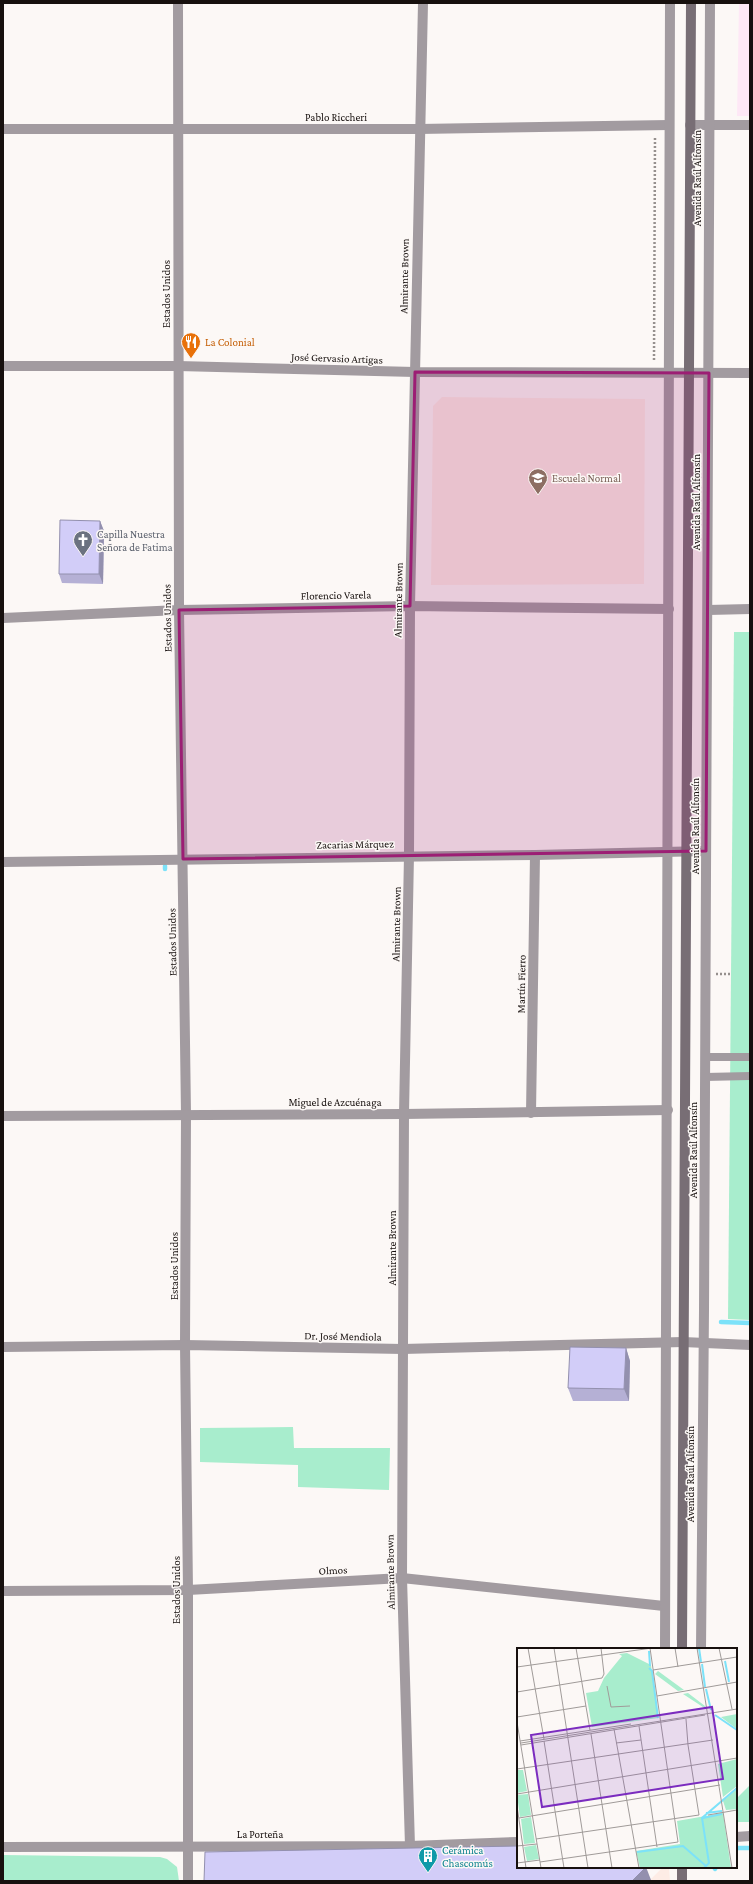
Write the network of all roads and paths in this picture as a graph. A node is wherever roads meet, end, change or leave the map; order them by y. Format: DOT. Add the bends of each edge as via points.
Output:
graph roads {
  1 [pos="178,3"];
  2 [pos="422,3"];
  3 [pos="670,3"];
  4 [pos="691,3"];
  5 [pos="710,3"];
  6 [pos="690,124"];
  7 [pos="656,125"];
  8 [pos="669,125"];
  9 [pos="709,125"];
  10 [pos="750,125"];
  11 [pos="3,129"];
  12 [pos="177,129"];
  13 [pos="419,129"];
  14 [pos="3,366"];
  15 [pos="178,366"];
  16 [pos="415,372"];
  17 [pos="689,372"];
  18 [pos="654,373"];
  19 [pos="670,373"];
  20 [pos="709,373"];
  21 [pos="750,373"];
  22 [pos="410,606"];
  23 [pos="669,609"];
  24 [pos="750,609"];
  25 [pos="179,610"];
  26 [pos="708,610"];
  27 [pos="3,618"];
  28 [pos="686,850"];
  29 [pos="668,851"];
  30 [pos="706,851"];
  31 [pos="535,855"];
  32 [pos="409,856"];
  33 [pos="183,859"];
  34 [pos="3,862"];
  35 [pos="706,1057"];
  36 [pos="750,1057"];
  37 [pos="750,1076"];
  38 [pos="705,1077"];
  39 [pos="668,1110"];
  40 [pos="531,1113"];
  41 [pos="186,1114"];
  42 [pos="404,1114"];
  43 [pos="3,1116"];
  44 [pos="666,1341"];
  45 [pos="683,1342"];
  46 [pos="703,1343"];
  47 [pos="185,1345"];
  48 [pos="750,1345"];
  49 [pos="3,1347"];
  50 [pos="403,1350"];
  51 [pos="402,1578"];
  52 [pos="188,1590"];
  53 [pos="3,1591"];
  54 [pos="664,1606"];
  55 [pos="665,1648"];
  56 [pos="682,1648"];
  57 [pos="701,1648"];
  58 [pos="737,1836"];
  59 [pos="750,1836"];
  60 [pos="517,1842"];
  61 [pos="410,1846"];
  62 [pos="3,1847"];
  63 [pos="188,1847"];
  64 [pos="682,1868"];
  65 [pos="188,1881"];
  66 [pos="682,1881"];
  1 -- 12 [label="street, Estados Unidos"];
  2 -- 13 [label="street, Almirante Brown"];
  3 -- 8 [label="street"];
  4 -- 6 [label="main road, Avenida Raúl Alfonsín"];
  5 -- 9 [label="street, Avenida Raúl Alfonsín"];
  6 -- 9 [label="street"];
  6 -- 17 [label="main road, Avenida Raúl Alfonsín"];
  7 -- 8 [label="street, Pablo Riccheri"];
  7 -- 13 [label="street, Pablo Riccheri"];
  7 -- 18 [label="path"];
  8 -- 19 [label="street"];
  9 -- 10 [label="street"];
  9 -- 20 [label="street, Avenida Raúl Alfonsín"];
  11 -- 12 [label="street, Pablo Riccheri"];
  12 -- 13 [label="street, Pablo Riccheri"];
  12 -- 15 [label="street, Estados Unidos"];
  13 -- 16 [label="street, Almirante Brown"];
  14 -- 15 [label="street, José Gervasio Artigas"];
  15 -- 16 [label="street, José Gervasio Artigas"];
  15 -- 25 [label="street, Estados Unidos"];
  16 -- 18 [label="street, José Gervasio Artigas"];
  16 -- 22 [label="street, Almirante Brown"];
  17 -- 19 [label="street, José Gervasio Artigas"];
  17 -- 20 [label="street, José Gervasio Artigas"];
  17 -- 28 [label="main road, Avenida Raúl Alfonsín"];
  18 -- 19 [label="street, José Gervasio Artigas"];
  19 -- 23 [label="street"];
  20 -- 21 [label="street, José Gervasio Artigas"];
  20 -- 26 [label="street, Avenida Raúl Alfonsín"];
  22 -- 23 [label="street, Florencio Varela"];
  22 -- 25 [label="street, Florencio Varela"];
  22 -- 32 [label="street, Almirante Brown"];
  23 -- 29 [label="street"];
  24 -- 26 [label="street"];
  25 -- 27 [label="street, Florencio Varela"];
  25 -- 33 [label="street, Estados Unidos"];
  26 -- 30 [label="street, Avenida Raúl Alfonsín"];
  28 -- 29 [label="street, Zacarias Márquez"];
  28 -- 30 [label="street, Zacarias Márquez"];
  28 -- 45 [label="main road, Avenida Raúl Alfonsín"];
  29 -- 31 [label="street, Zacarias Márquez"];
  29 -- 39 [label="street"];
  30 -- 35 [label="street, Avenida Raúl Alfonsín"];
  31 -- 32 [label="street, Zacarias Márquez"];
  31 -- 40 [label="street, Martín Fierro"];
  32 -- 33 [label="street, Zacarias Márquez"];
  32 -- 42 [label="street, Almirante Brown"];
  33 -- 34 [label="street, Zacarias Márquez"];
  33 -- 41 [label="street, Estados Unidos"];
  35 -- 36 [label="lane"];
  35 -- 38 [label="street, Avenida Raúl Alfonsín"];
  37 -- 38 [label="lane"];
  38 -- 46 [label="street, Avenida Raúl Alfonsín"];
  39 -- 40 [label="street, Miguel de Azcuénaga"];
  39 -- 44 [label="street"];
  40 -- 42 [label="street, Miguel de Azcuénaga"];
  41 -- 42 [label="street, Miguel de Azcuénaga"];
  41 -- 43 [label="street, Miguel de Azcuénaga"];
  41 -- 47 [label="street, Estados Unidos"];
  42 -- 50 [label="street, Almirante Brown"];
  44 -- 45 [label="street, Dr. José Mendiola"];
  44 -- 50 [label="street, Dr. José Mendiola"];
  44 -- 54 [label="street"];
  45 -- 46 [label="street, Dr. José Mendiola"];
  45 -- 56 [label="main road, Avenida Raúl Alfonsín"];
  46 -- 48 [label="street, Dr. José Mendiola"];
  46 -- 57 [label="street, Avenida Raúl Alfonsín"];
  47 -- 49 [label="street, Dr. José Mendiola"];
  47 -- 50 [label="street, Dr. José Mendiola"];
  47 -- 52 [label="street, Estados Unidos"];
  50 -- 51 [label="street, Almirante Brown"];
  51 -- 52 [label="street, Olmos"];
  51 -- 54 [label="street, Olmos"];
  51 -- 61 [label="street, Almirante Brown"];
  52 -- 53 [label="street, Olmos"];
  52 -- 63 [label="street, Estados Unidos"];
  54 -- 55 [label="street"];
  58 -- 59 [label="street"];
  60 -- 61 [label="street, La Porteña"];
  61 -- 63 [label="street, La Porteña"];
  62 -- 63 [label="street, La Porteña"];
  63 -- 65 [label="street, Estados Unidos"];
  64 -- 66 [label="main road"];
}
